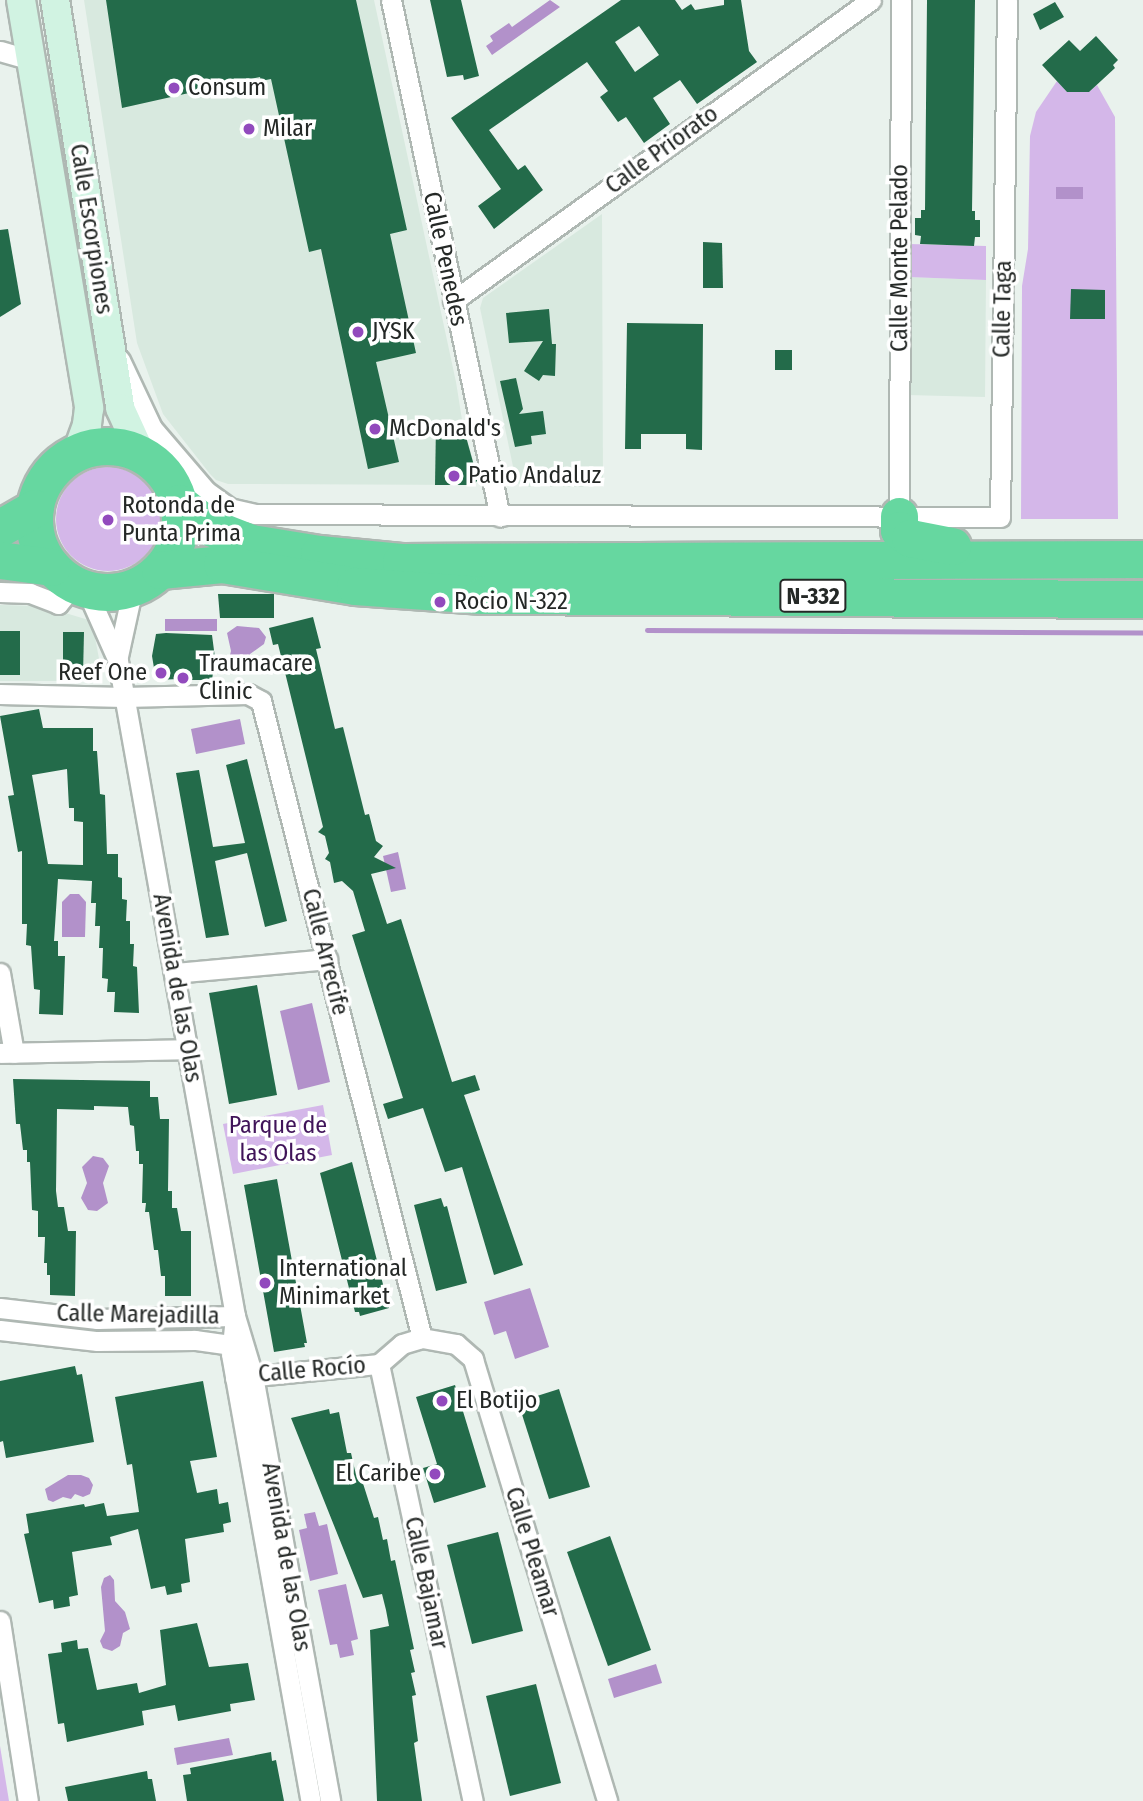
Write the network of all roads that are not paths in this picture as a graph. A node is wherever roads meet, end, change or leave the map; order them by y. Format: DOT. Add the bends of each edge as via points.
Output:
graph roads {
  1 [pos="22,0"];
  2 [pos="55,0"];
  3 [pos="391,0"];
  4 [pos="872,0"];
  5 [pos="901,0"];
  6 [pos="1007,0"];
  7 [pos="0,51"];
  8 [pos="31,61"];
  9 [pos="453,301"];
  10 [pos="106,327"];
  11 [pos="77,452"];
  12 [pos="141,454"];
  13 [pos="179,503"];
  14 [pos="35,508"];
  15 [pos="899,516"];
  16 [pos="500,517"];
  17 [pos="0,528"];
  18 [pos="1143,559"];
  19 [pos="0,560"];
  20 [pos="1043,560"];
  21 [pos="149,578"];
  22 [pos="71,580"];
  23 [pos="0,592"];
  24 [pos="1143,599"];
  25 [pos="118,661"];
  26 [pos="0,694"];
  27 [pos="124,697"];
  28 [pos="327,959"];
  29 [pos="0,973"];
  30 [pos="174,973"];
  31 [pos="187,1049"];
  32 [pos="7,1053"];
  33 [pos="0,1308"];
  34 [pos="235,1316"];
  35 [pos="0,1330"];
  36 [pos="422,1338"];
  37 [pos="230,1345"];
  38 [pos="379,1364"];
  39 [pos="244,1377"];
  40 [pos="0,1622"];
  41 [pos="28,1801"];
  42 [pos="311,1801"];
  43 [pos="330,1801"];
  44 [pos="473,1801"];
  45 [pos="607,1801"];
  1 -- 8 [label="street, Calle Escorpiones"];
  2 -- 10 [label="street, Calle Escorpiones"];
  3 -- 9 [label="street, Calle Penedes"];
  4 -- 9 [label="street, Calle Priorato"];
  5 -- 15 [label="street, Calle Monte Pelado"];
  6 -- 15 [label="street, Calle Taga" via="1000,517"];
  7 -- 8 [label="street"];
  8 -- 11 [label="street, Calle Escorpiones" via="89,408"];
  9 -- 16 [label="street, Calle Penedes"];
  10 -- 12 [label="street, Calle Escorpiones" via="120,408"];
  10 -- 16 [label="street" via="152,428 206,491 229,508 254,514"];
  11 -- 12 [label="highway, N-332" via="109,446"];
  11 -- 14 [label="highway" via="52,471"];
  12 -- 13 [label="highway, N-332" via="166,474"];
  13 -- 20 [label="highway, N-332" via="210,527 251,543 401,562"];
  13 -- 21 [label="highway, N-332" via="178,539"];
  14 -- 17 [label="highway"];
  14 -- 22 [label="highway" via="37,540"];
  15 -- 16 [label="street"];
  15 -- 20 [label="highway" via="899,530 910,538"];
  18 -- 20 [label="highway, N-332"];
  19 -- 22 [label="highway, N-332"];
  21 -- 22 [label="highway, N-332" via="112,592"];
  21 -- 24 [label="highway, N-332" via="222,564 355,586 483,595"];
  21 -- 25 [label="street, Avenida de las Olas" via="119,641"];
  22 -- 23 [label="street" via="58,604 30,593"];
  22 -- 25 [label="street, Avenida de las Olas"];
  25 -- 27 [label="street, Avenida de las Olas"];
  26 -- 27 [label="street, Calle Arrecife"];
  27 -- 28 [label="street, Calle Arrecife" via="248,694 261,701"];
  27 -- 30 [label="street, Avenida de las Olas"];
  28 -- 30 [label="street"];
  28 -- 36 [label="street, Calle Arrecife"];
  29 -- 32 [label="street"];
  30 -- 31 [label="street, Avenida de las Olas"];
  31 -- 32 [label="street"];
  31 -- 34 [label="street, Avenida de las Olas"];
  33 -- 34 [label="street, Calle Marejadilla" via="97,1319"];
  34 -- 37 [label="street, Avenida de las Olas"];
  34 -- 39 [label="street, Avenida de las Olas"];
  35 -- 37 [label="street, Calle Marejadilla" via="97,1341 195,1340"];
  36 -- 38 [label="street, Calle Rocío" via="402,1343"];
  36 -- 45 [label="street, Calle Pleamar" via="456,1344 473,1359"];
  37 -- 39 [label="street, Avenida de las Olas"];
  38 -- 39 [label="street, Calle Rocío"];
  38 -- 44 [label="street, Calle Bajamar"];
  39 -- 42 [label="street, Avenida de las Olas"];
  39 -- 43 [label="street, Avenida de las Olas"];
  40 -- 41 [label="street"];
}
